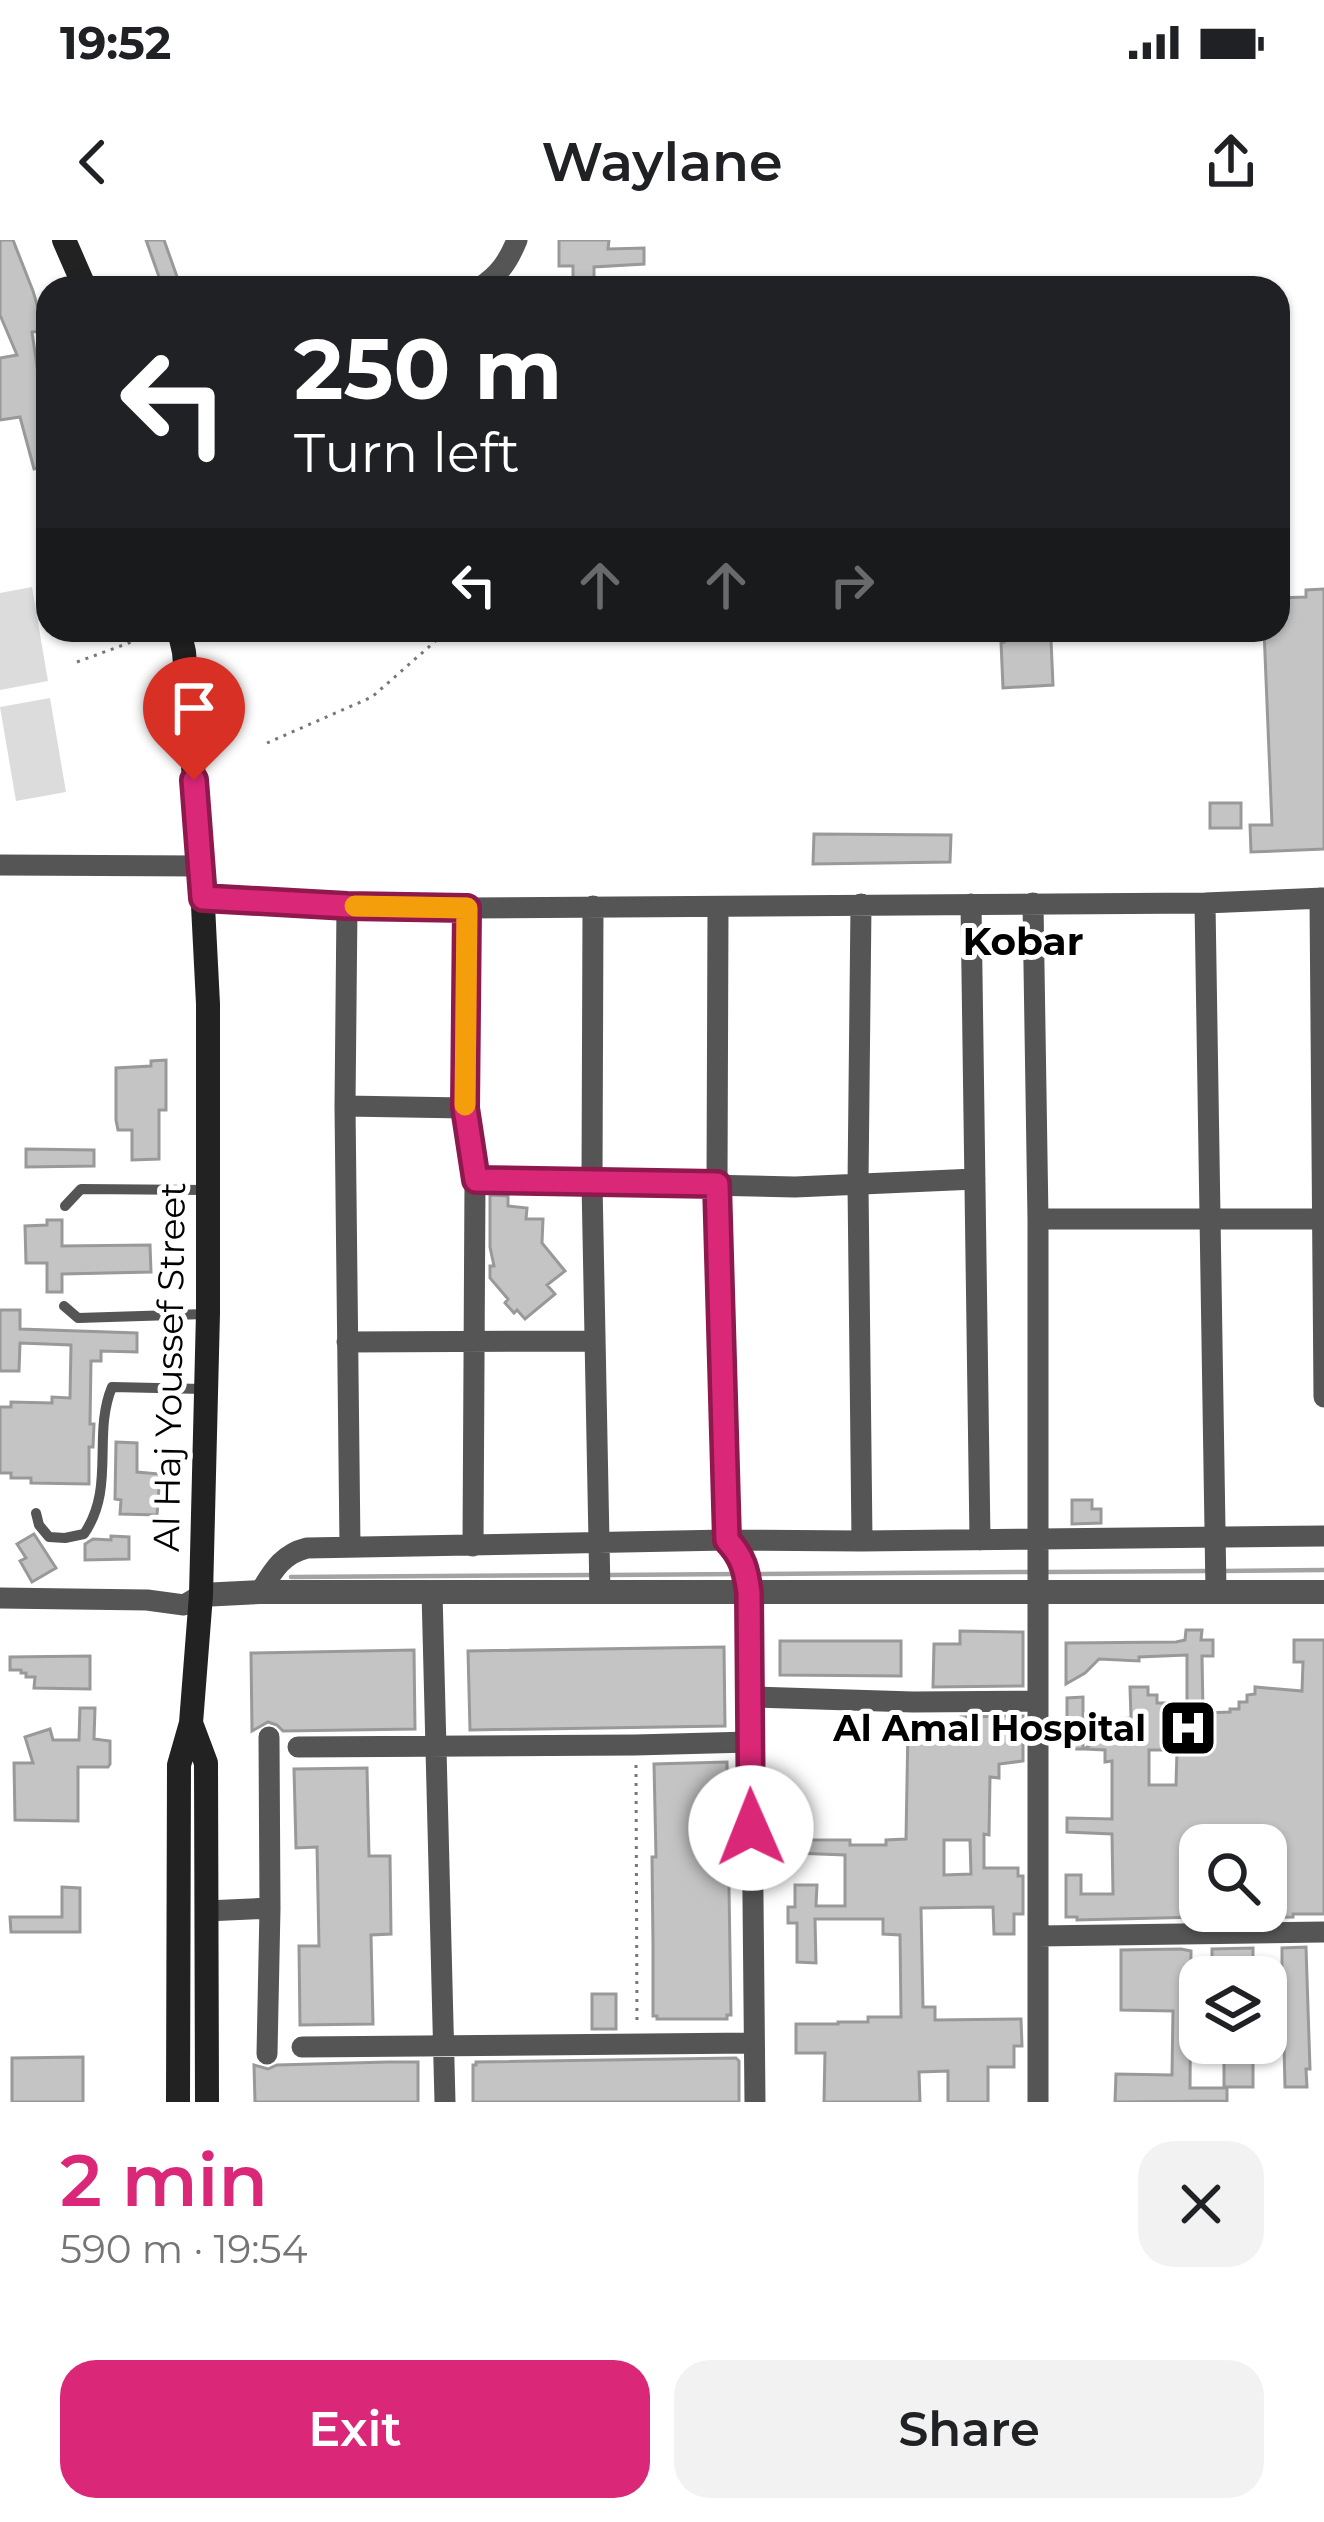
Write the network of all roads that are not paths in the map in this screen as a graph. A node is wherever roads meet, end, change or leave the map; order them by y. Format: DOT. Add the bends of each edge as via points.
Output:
graph roads {
  1 [pos="64,240"];
  2 [pos="517,240"];
  3 [pos="80,276"];
  4 [pos="498,276"];
  5 [pos="182,642"];
  6 [pos="0,865"];
  7 [pos="201,866"];
  8 [pos="203,898"];
  9 [pos="1322,898"];
  10 [pos="1205,902"];
  11 [pos="1033,903"];
  12 [pos="861,904"];
  13 [pos="971,904"];
  14 [pos="347,906"];
  15 [pos="593,906"];
  16 [pos="718,907"];
  17 [pos="467,908"];
  18 [pos="345,1106"];
  19 [pos="465,1108"];
  20 [pos="975,1179"];
  21 [pos="476,1180"];
  22 [pos="592,1183"];
  23 [pos="717,1184"];
  24 [pos="858,1184"];
  25 [pos="208,1190"];
  26 [pos="65,1206"];
  27 [pos="1038,1219"];
  28 [pos="1212,1219"];
  29 [pos="1323,1219"];
  30 [pos="64,1306"];
  31 [pos="208,1313"];
  32 [pos="594,1341"];
  33 [pos="346,1342"];
  34 [pos="474,1342"];
  35 [pos="207,1390"];
  36 [pos="1324,1397"];
  37 [pos="36,1513"];
  38 [pos="1324,1536"];
  39 [pos="1216,1537"];
  40 [pos="1038,1539"];
  41 [pos="727,1540"];
  42 [pos="980,1540"];
  43 [pos="862,1541"];
  44 [pos="473,1546"];
  45 [pos="350,1547"];
  46 [pos="601,1572"];
  47 [pos="1216,1578"];
  48 [pos="748,1581"];
  49 [pos="260,1592"];
  50 [pos="432,1592"];
  51 [pos="1324,1592"];
  52 [pos="1037,1593"];
  53 [pos="201,1595"];
  54 [pos="0,1598"];
  55 [pos="750,1696"];
  56 [pos="1038,1701"];
  57 [pos="191,1723"];
  58 [pos="269,1737"];
  59 [pos="750,1742"];
  60 [pos="436,1745"];
  61 [pos="298,1748"];
  62 [pos="270,1908"];
  63 [pos="206,1911"];
  64 [pos="1324,1932"];
  65 [pos="1038,1936"];
  66 [pos="754,2043"];
  67 [pos="444,2045"];
  68 [pos="302,2047"];
  69 [pos="267,2054"];
  70 [pos="178,2102"];
  71 [pos="207,2102"];
  72 [pos="445,2102"];
  73 [pos="754,2102"];
  74 [pos="1038,2102"];
  1 -- 3 [label="main road"];
  2 -- 4 [label="street"];
  5 -- 7 [label="main road, Al Haj Youssef Street"];
  6 -- 7 [label="street"];
  7 -- 8 [label="main road, Al Haj Youssef Street"];
  8 -- 14 [label="street"];
  8 -- 25 [label="main road, Al Haj Youssef Street"];
  9 -- 10 [label="street"];
  9 -- 29 [label="street"];
  10 -- 11 [label="street"];
  10 -- 28 [label="street"];
  11 -- 13 [label="street"];
  11 -- 27 [label="street"];
  12 -- 13 [label="street"];
  12 -- 16 [label="street"];
  12 -- 24 [label="street"];
  13 -- 20 [label="street"];
  14 -- 17 [label="street"];
  14 -- 18 [label="street"];
  15 -- 16 [label="street"];
  15 -- 17 [label="street"];
  15 -- 22 [label="street"];
  16 -- 23 [label="street"];
  17 -- 19 [label="street"];
  18 -- 19 [label="street"];
  18 -- 33 [label="street"];
  19 -- 21 [label="street"];
  20 -- 24 [label="street"];
  20 -- 42 [label="street"];
  21 -- 22 [label="street"];
  21 -- 34 [label="street"];
  22 -- 23 [label="street"];
  22 -- 32 [label="street"];
  23 -- 24 [label="street"];
  23 -- 41 [label="street"];
  24 -- 43 [label="street"];
  25 -- 26 [label="lane" via="81,1189"];
  25 -- 31 [label="main road, Al Haj Youssef Street"];
  27 -- 28 [label="street"];
  27 -- 40 [label="street"];
  28 -- 29 [label="street"];
  28 -- 39 [label="street"];
  29 -- 36 [label="street"];
  30 -- 31 [label="lane" via="78,1318"];
  31 -- 35 [label="main road, Al Haj Youssef Street"];
  32 -- 34 [label="street"];
  32 -- 46 [label="street"];
  33 -- 34 [label="street"];
  33 -- 45 [label="street"];
  34 -- 44 [label="street"];
  35 -- 37 [label="lane" via="112,1387 93,1520 84,1534 49,1538"];
  35 -- 53 [label="main road, Al Haj Youssef Street"];
  38 -- 39 [label="street"];
  39 -- 40 [label="street"];
  39 -- 47 [label="street"];
  40 -- 42 [label="street"];
  40 -- 52 [label="street"];
  41 -- 43 [label="street"];
  41 -- 46 [label="street"];
  41 -- 48 [label="street"];
  42 -- 43 [label="street"];
  44 -- 45 [label="street"];
  44 -- 46 [label="street"];
  45 -- 49 [label="street" via="292,1551"];
  46 -- 48 [label="street"];
  46 -- 50 [label="street"];
  47 -- 51 [label="street"];
  47 -- 52 [label="street"];
  48 -- 52 [label="street"];
  48 -- 55 [label="street"];
  49 -- 50 [label="street"];
  49 -- 53 [label="street"];
  50 -- 60 [label="street"];
  52 -- 56 [label="street"];
  53 -- 54 [label="street" via="184,1605"];
  53 -- 57 [label="main road, Al Haj Youssef Street"];
  55 -- 56 [label="street"];
  55 -- 59 [label="street"];
  56 -- 65 [label="street"];
  57 -- 63 [label="main road, Al Haj Youssef Street" via="206,1763"];
  57 -- 70 [label="main road, Al Haj Youssef Street" via="178,1765"];
  58 -- 62 [label="street"];
  59 -- 60 [label="street"];
  59 -- 66 [label="street"];
  60 -- 61 [label="street"];
  60 -- 67 [label="street"];
  62 -- 63 [label="street"];
  62 -- 69 [label="street"];
  63 -- 71 [label="main road, Al Haj Youssef Street"];
  64 -- 65 [label="street"];
  65 -- 74 [label="street"];
  66 -- 67 [label="street"];
  66 -- 73 [label="street"];
  67 -- 68 [label="street"];
  67 -- 72 [label="street"];
}
